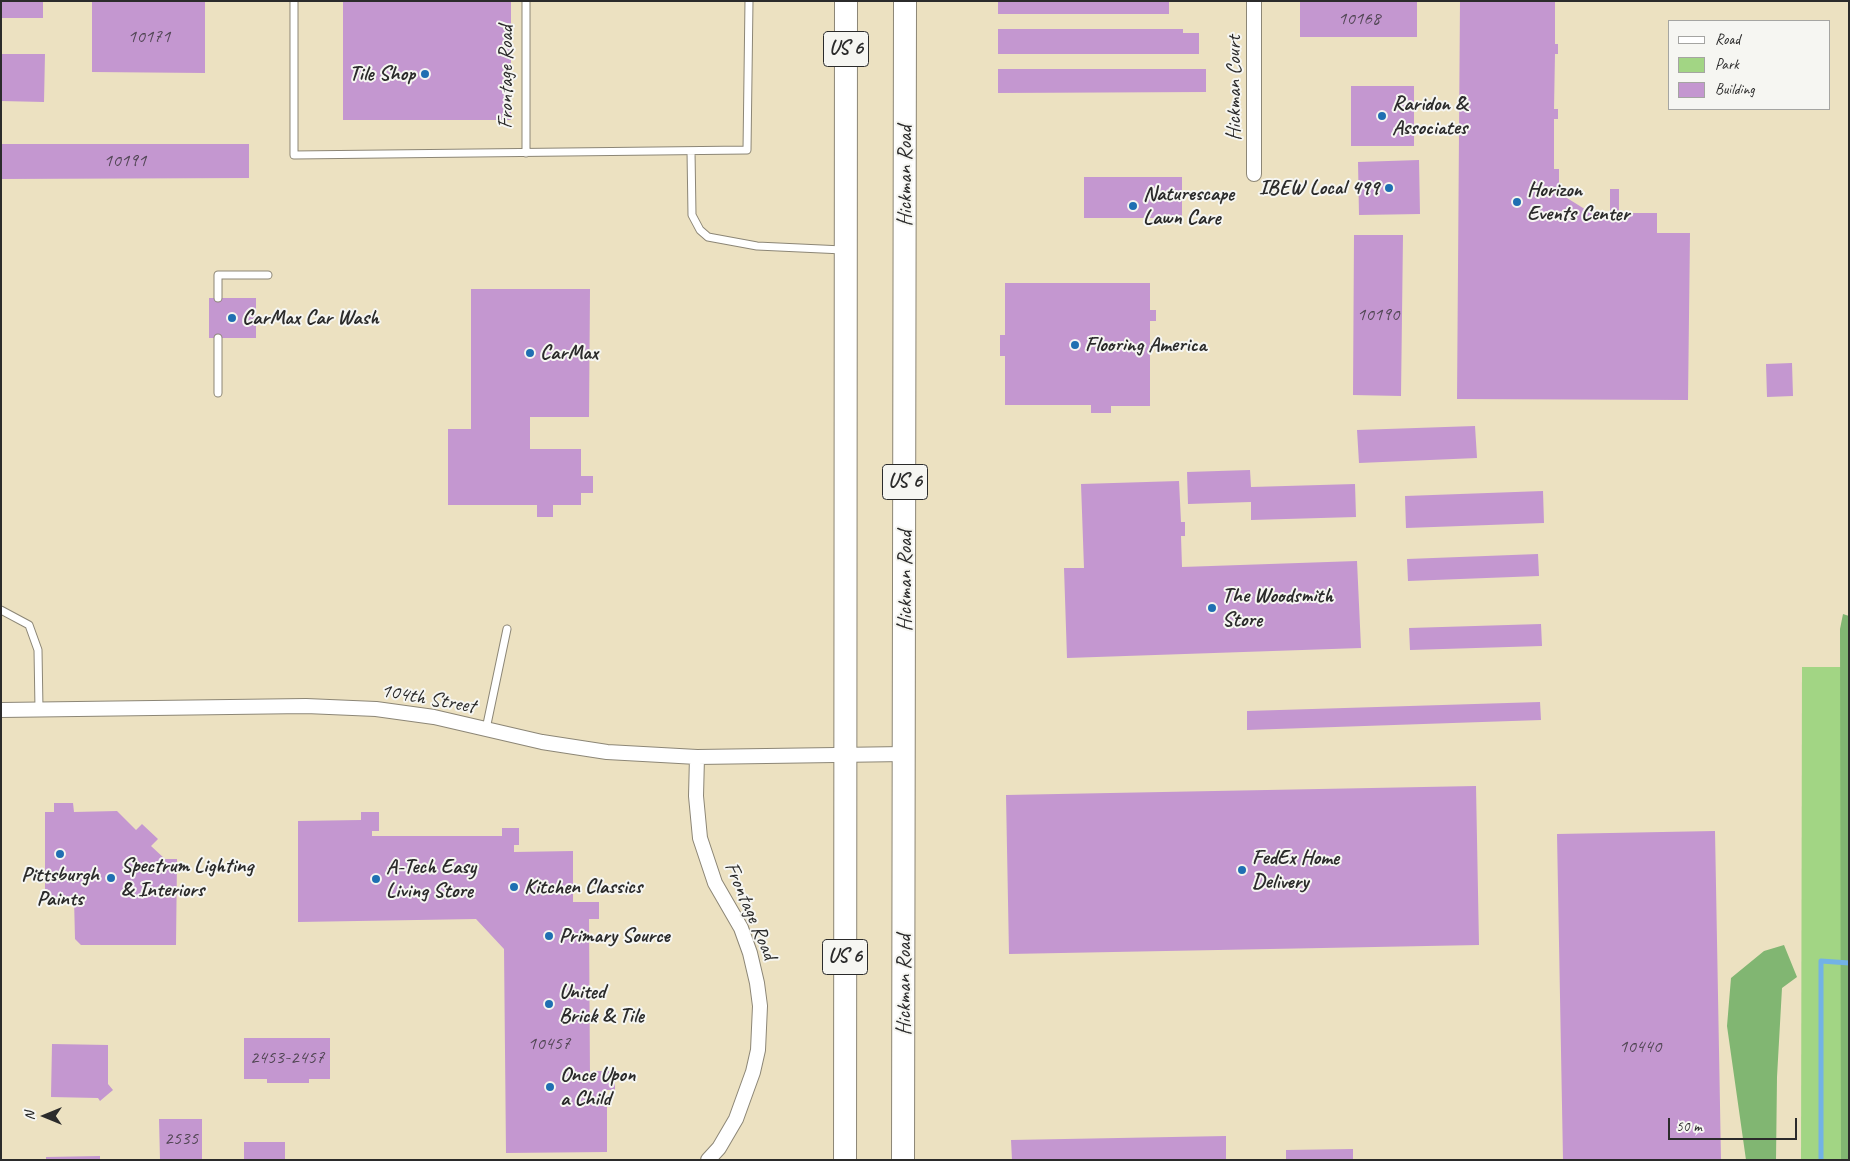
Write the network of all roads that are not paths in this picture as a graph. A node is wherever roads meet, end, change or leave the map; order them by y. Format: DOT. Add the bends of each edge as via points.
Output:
graph roads {
  1 [pos="294,1"];
  2 [pos="526,1"];
  3 [pos="749,1"];
  4 [pos="846,1"];
  5 [pos="906,1"];
  6 [pos="1254,1"];
  7 [pos="691,151"];
  8 [pos="526,153"];
  9 [pos="1254,174"];
  10 [pos="846,250"];
  11 [pos="268,275"];
  12 [pos="218,298"];
  13 [pos="218,338"];
  14 [pos="218,393"];
  15 [pos="1,610"];
  16 [pos="507,629"];
  17 [pos="39,709"];
  18 [pos="1,710"];
  19 [pos="486,729"];
  20 [pos="846,754"];
  21 [pos="905,754"];
  22 [pos="697,757"];
  23 [pos="708,1160"];
  24 [pos="845,1160"];
  25 [pos="904,1160"];
  1 -- 8 [label="lane" via="294,155"];
  2 -- 8 [label="lane, Frontage Road"];
  3 -- 7 [label="lane" via="747,150"];
  4 -- 10 [label="main road, US 6"];
  5 -- 21 [label="main road, Hickman Road / US 6"];
  6 -- 9 [label="street, Hickman Court"];
  7 -- 8 [label="lane"];
  7 -- 10 [label="lane" via="692,215 708,237 758,246"];
  10 -- 20 [label="main road, US 6"];
  11 -- 12 [label="lane" via="218,275"];
  13 -- 14 [label="lane"];
  15 -- 17 [label="lane" via="28,625 32,633 38,650"];
  16 -- 19 [label="lane"];
  17 -- 18 [label="street, 104th Street"];
  17 -- 19 [label="street, 104th Street" via="306,706 376,709 434,717"];
  19 -- 22 [label="street, 104th Street" via="607,752"];
  20 -- 21 [label="street, 104th Street"];
  20 -- 22 [label="street, 104th Street"];
  20 -- 24 [label="main road, US 6"];
  21 -- 25 [label="main road, Hickman Road / US 6"];
  22 -- 23 [label="street, Frontage Road" via="700,838 715,883 741,928 750,953 760,1006 758,1050 750,1080 736,1119"];
}
